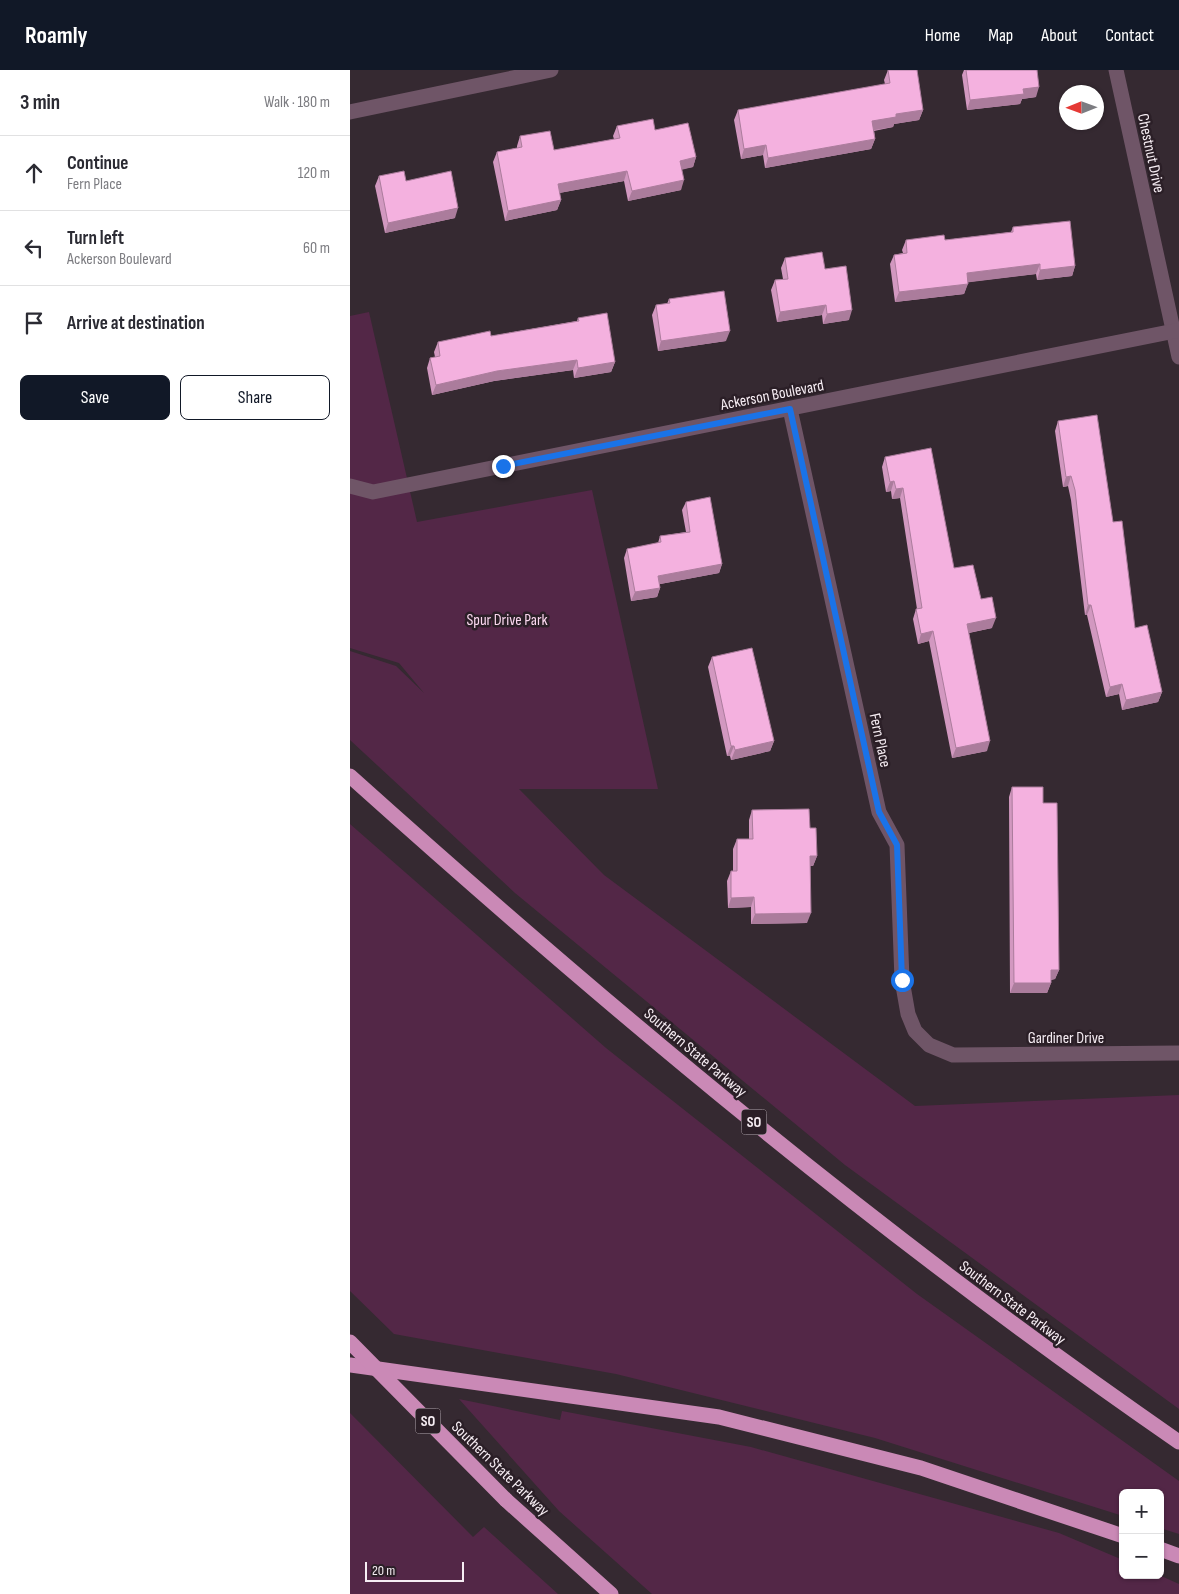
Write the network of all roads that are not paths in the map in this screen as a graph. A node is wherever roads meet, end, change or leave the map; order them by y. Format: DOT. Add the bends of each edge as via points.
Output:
graph roads {
  1 [pos="551,70"];
  2 [pos="1116,70"];
  3 [pos="350,112"];
  4 [pos="1176,331"];
  5 [pos="1179,357"];
  6 [pos="790,409"];
  7 [pos="350,486"];
  8 [pos="350,776"];
  9 [pos="1179,1053"];
  10 [pos="953,1055"];
  11 [pos="350,1342"];
  12 [pos="350,1365"];
  13 [pos="1179,1442"];
  14 [pos="1119,1535"];
  15 [pos="1164,1550"];
  16 [pos="1179,1556"];
  17 [pos="611,1594"];
  1 -- 3 [label="street"];
  2 -- 4 [label="street, Chestnut Drive"];
  4 -- 5 [label="street, Chestnut Drive"];
  4 -- 6 [label="street, Ackerson Boulevard"];
  6 -- 7 [label="street, Ackerson Boulevard" via="373,492"];
  6 -- 10 [label="street, Fern Place" via="879,812 897,845 902,980 908,1014 915,1031 929,1045"];
  8 -- 13 [label="highway, Southern State Parkway / SO" via="493,904 728,1102 917,1253 1087,1379"];
  9 -- 10 [label="street, Gardiner Drive"];
  11 -- 17 [label="highway, Southern State Parkway / SO, bridge" via="506,1500"];
  12 -- 14 [label="highway" via="719,1418 921,1468"];
  15 -- 16 [label="highway"];
}
